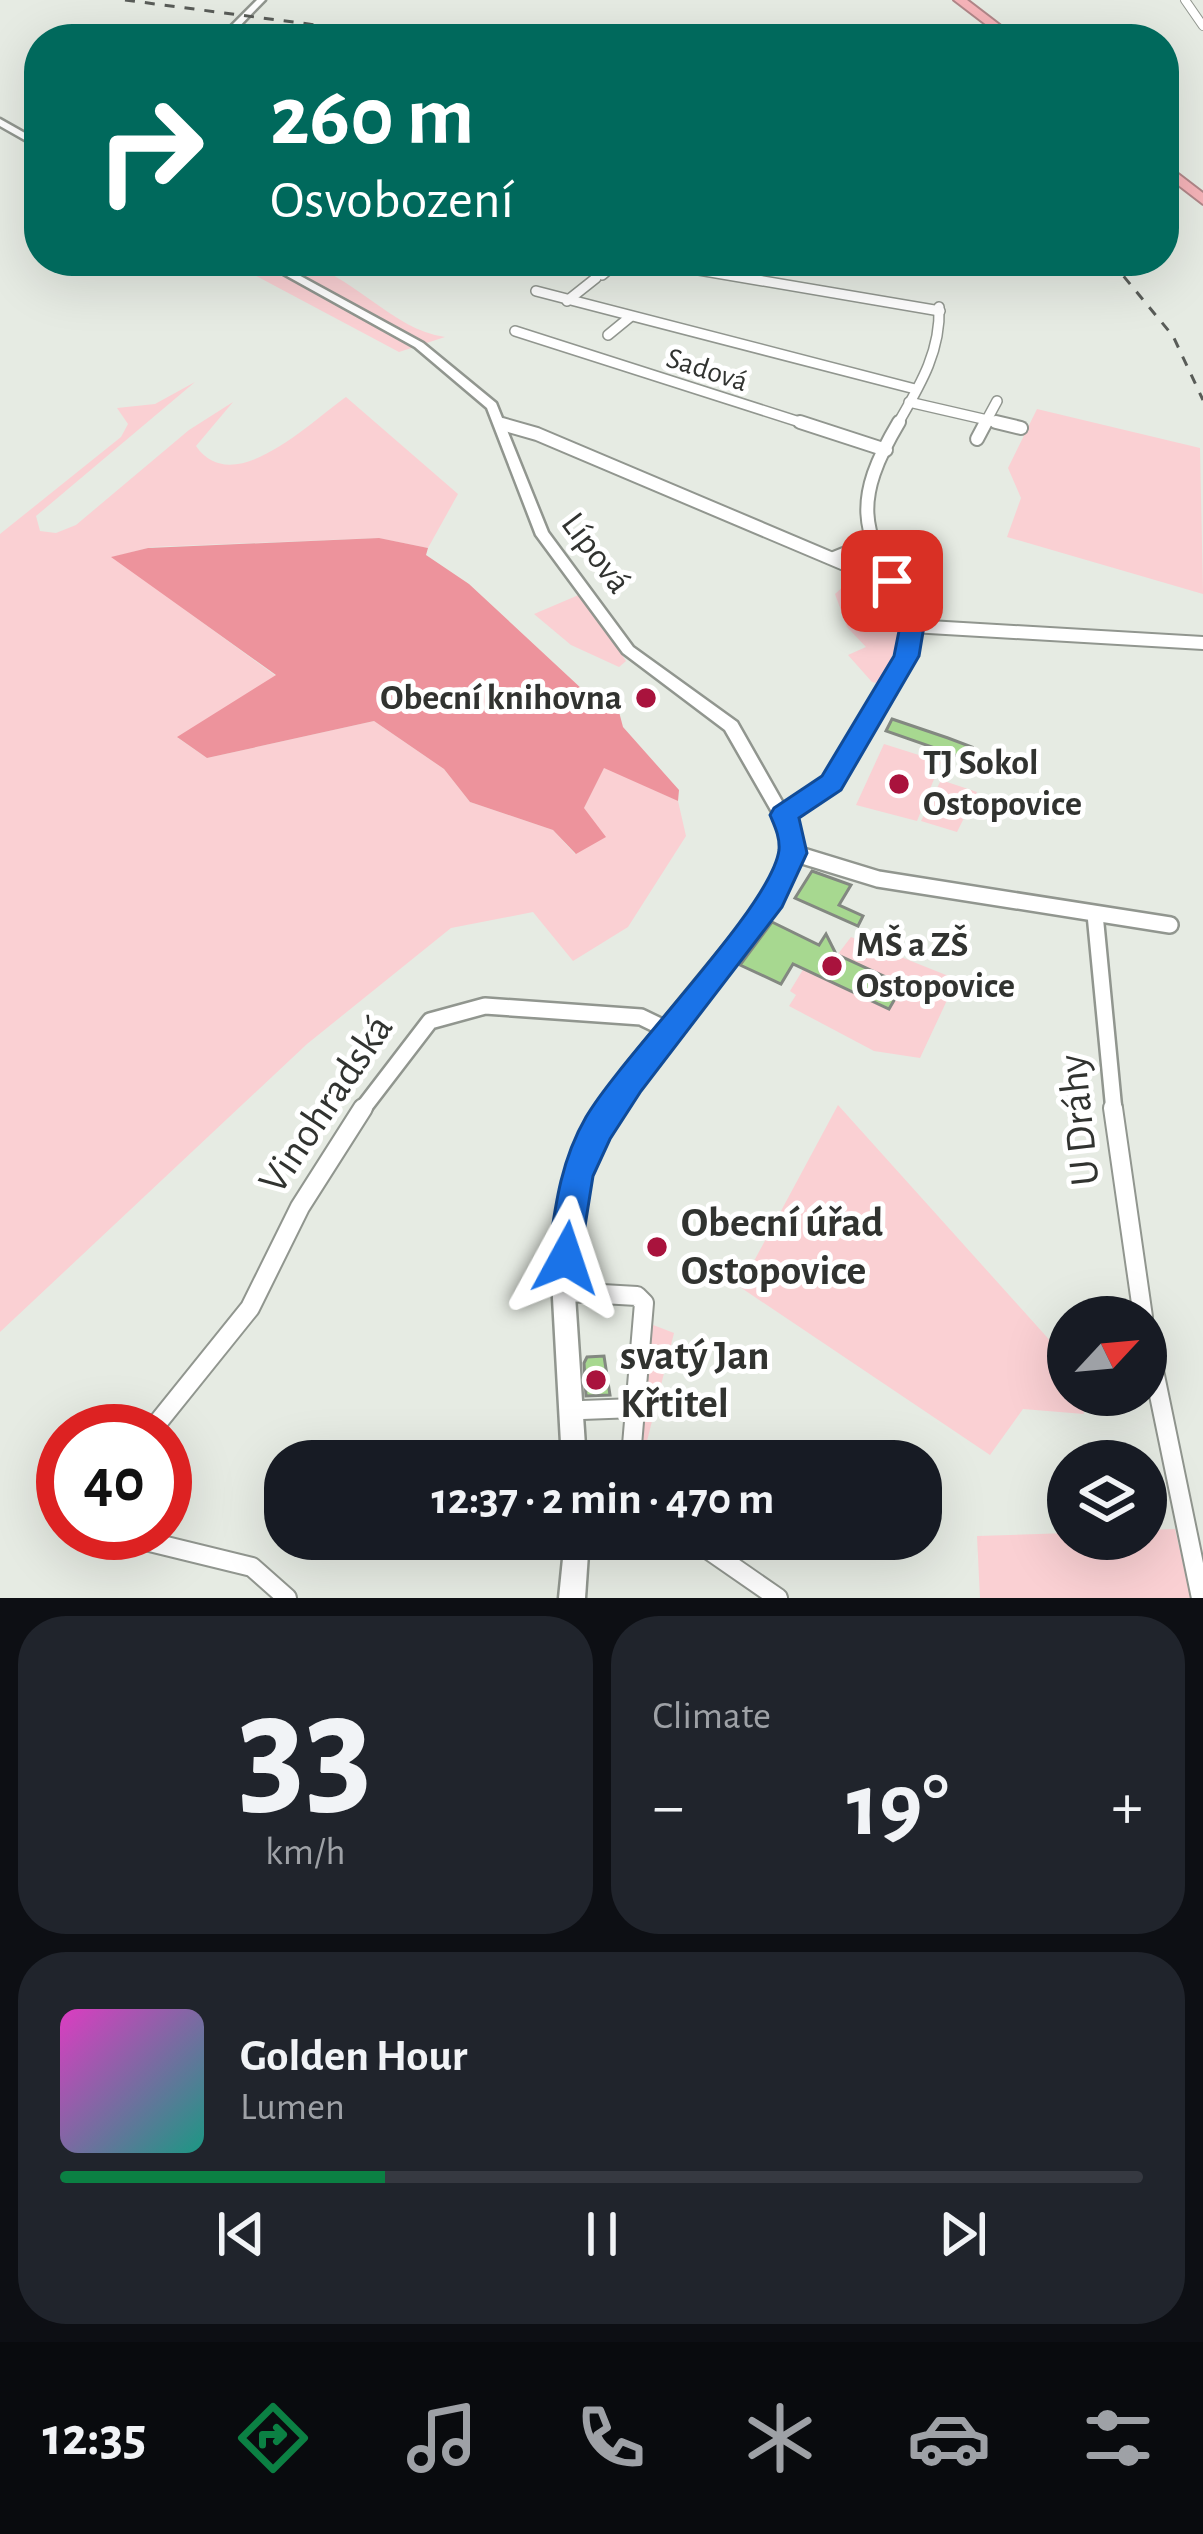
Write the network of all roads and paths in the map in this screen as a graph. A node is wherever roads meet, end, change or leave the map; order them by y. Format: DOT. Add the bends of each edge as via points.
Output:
graph roads {
  1 [pos="261,0"];
  2 [pos="949,0"];
  3 [pos="961,0"];
  4 [pos="1185,0"];
  5 [pos="237,24"];
  6 [pos="980,24"];
  7 [pos="992,24"];
  8 [pos="1203,26"];
  9 [pos="1179,167"];
  10 [pos="1179,180"];
  11 [pos="1203,187"];
  12 [pos="1203,202"];
  13 [pos="292,276"];
  14 [pos="599,276"];
  15 [pos="738,276"];
  16 [pos="536,291"];
  17 [pos="567,301"];
  18 [pos="630,317"];
  19 [pos="515,331"];
  20 [pos="608,335"];
  21 [pos="915,389"];
  22 [pos="997,401"];
  23 [pos="909,402"];
  24 [pos="987,419"];
  25 [pos="502,424"];
  26 [pos="1021,428"];
  27 [pos="977,439"];
  28 [pos="886,450"];
  29 [pos="872,546"];
  30 [pos="840,559"];
  31 [pos="894,585"];
  32 [pos="912,626"];
  33 [pos="1203,643"];
  34 [pos="784,815"];
  35 [pos="793,853"];
  36 [pos="1095,914"];
  37 [pos="1170,925"];
  38 [pos="668,1030"];
  39 [pos="567,1292"];
  40 [pos="1139,1296"];
  41 [pos="173,1404"];
  42 [pos="635,1408"];
  43 [pos="582,1410"];
  44 [pos="1163,1416"];
  45 [pos="573,1440"];
  46 [pos="632,1440"];
  47 [pos="192,1552"];
  48 [pos="575,1560"];
  49 [pos="724,1560"];
  50 [pos="287,1598"];
  51 [pos="572,1598"];
  52 [pos="778,1598"];
  53 [pos="1201,1598"];
  1 -- 5 [label="street"];
  2 -- 6 [label="highway"];
  3 -- 7 [label="highway"];
  4 -- 8 [label="street"];
  9 -- 11 [label="highway"];
  10 -- 12 [label="highway"];
  13 -- 25 [label="street, Lípová" via="419,346"];
  14 -- 17 [label="street"];
  15 -- 21 [label="street" via="939,309 935,344"];
  16 -- 17 [label="street"];
  17 -- 18 [label="street"];
  18 -- 20 [label="street"];
  18 -- 21 [label="street"];
  19 -- 28 [label="street, Sadová"];
  21 -- 23 [label="street"];
  22 -- 24 [label="street"];
  23 -- 24 [label="street"];
  23 -- 28 [label="street"];
  24 -- 26 [label="street"];
  24 -- 27 [label="street"];
  25 -- 30 [label="street"];
  25 -- 34 [label="street, Lípová" via="536,524 628,650 731,725"];
  28 -- 29 [label="street" via="863,504"];
  29 -- 30 [label="street"];
  29 -- 31 [label="street"];
  30 -- 31 [label="street"];
  31 -- 32 [label="street"];
  32 -- 33 [label="street"];
  32 -- 34 [label="street" via="906,656 831,783"];
  34 -- 35 [label="street, Lípová"];
  35 -- 36 [label="street" via="878,879"];
  35 -- 38 [label="street" via="768,905"];
  36 -- 37 [label="street"];
  36 -- 40 [label="street, U Dráhy"];
  38 -- 39 [label="street" via="610,1108 576,1176"];
  38 -- 41 [label="street, Vinohradská" via="641,1017 485,1006 430,1021 348,1128 250,1308"];
  39 -- 42 [label="street" via="641,1298"];
  39 -- 45 [label="street"];
  42 -- 43 [label="street"];
  42 -- 46 [label="street"];
  44 -- 53 [label="street"];
  47 -- 50 [label="street" via="251,1567"];
  48 -- 51 [label="street"];
  49 -- 52 [label="street"];
}
